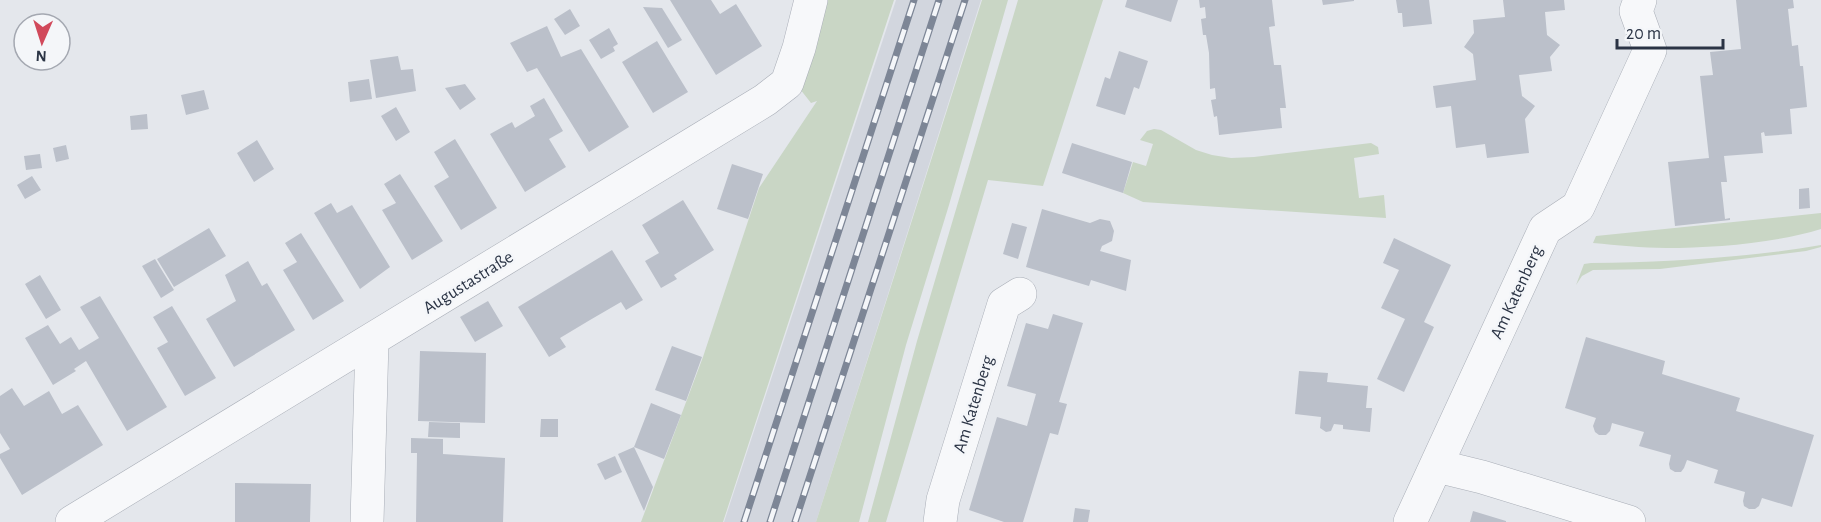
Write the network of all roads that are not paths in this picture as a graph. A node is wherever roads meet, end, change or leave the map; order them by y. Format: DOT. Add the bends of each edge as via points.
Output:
graph roads {
  1 [pos="811,0"];
  2 [pos="1641,0"];
  3 [pos="1020,294"];
  4 [pos="372,340"];
  5 [pos="1437,466"];
  6 [pos="72,522"];
  7 [pos="367,522"];
  8 [pos="940,522"];
  9 [pos="1410,522"];
  10 [pos="1629,522"];
  1 -- 4 [label="street, Augustastraße" via="787,83"];
  2 -- 5 [label="street, Am Katenberg" via="1636,11 1650,50 1578,207 1545,229"];
  3 -- 8 [label="street, Am Katenberg" via="1004,304 943,500"];
  4 -- 6 [label="street, Augustastraße"];
  4 -- 7 [label="street"];
  5 -- 9 [label="street, Am Katenberg"];
  5 -- 10 [label="street"];
}
